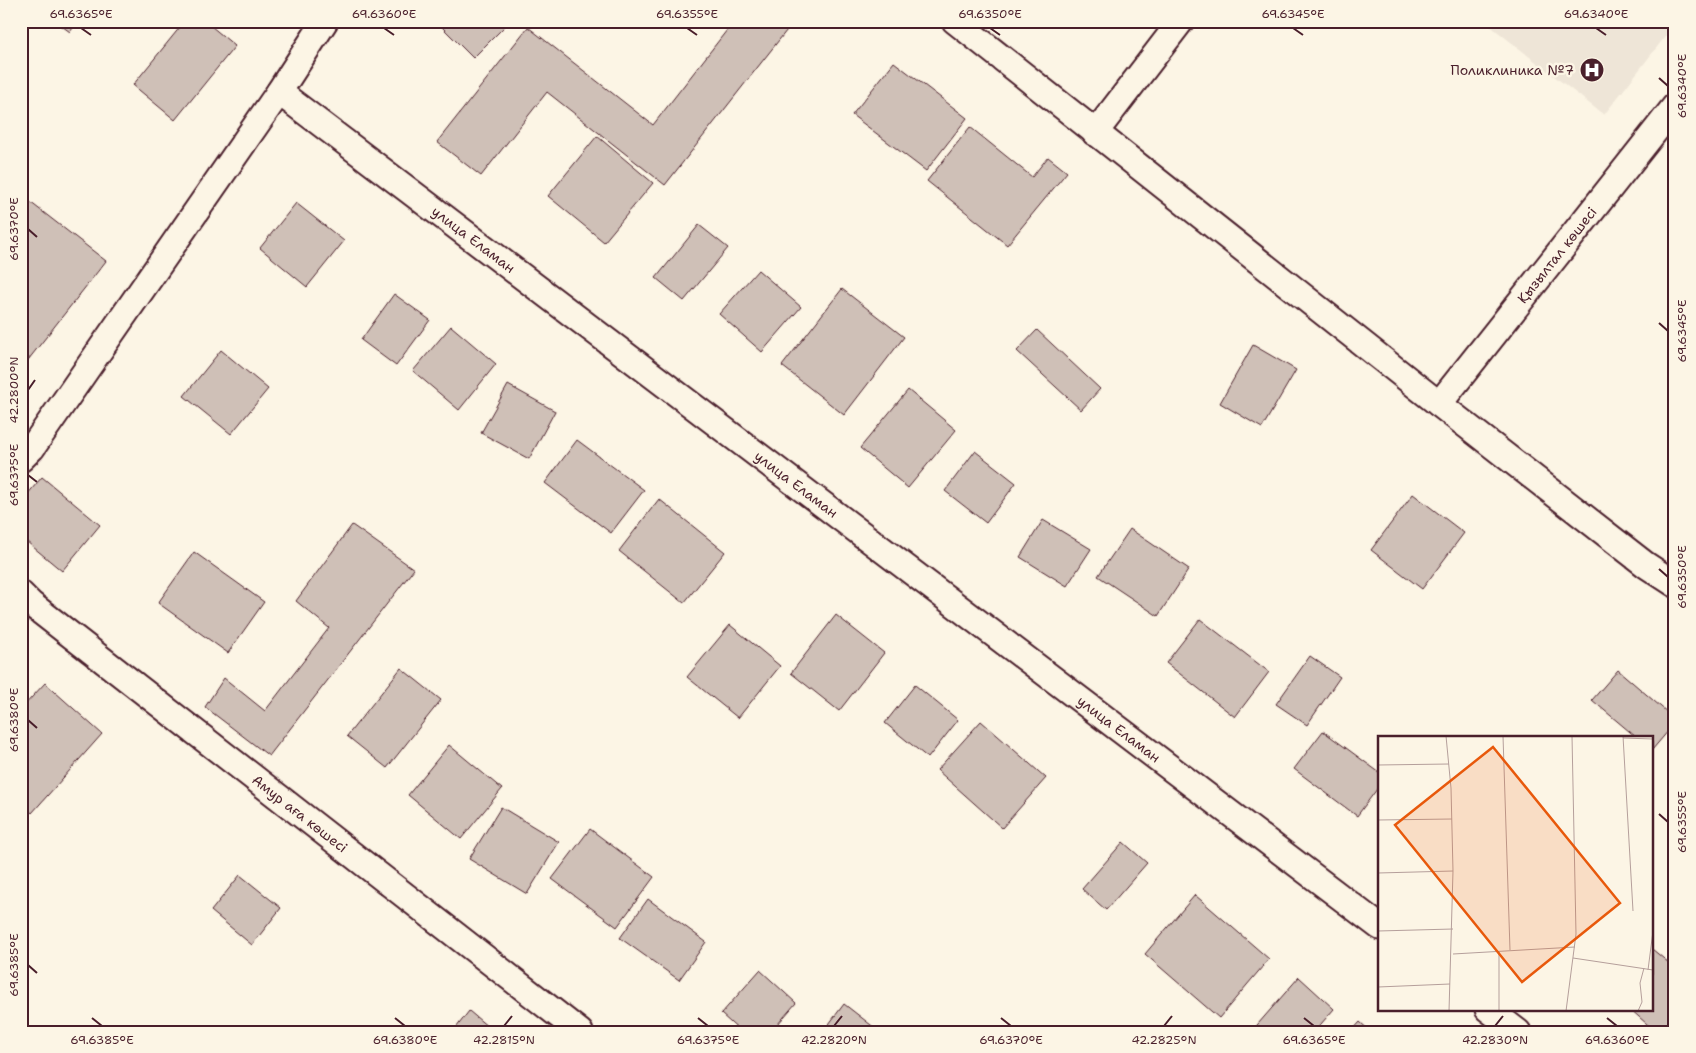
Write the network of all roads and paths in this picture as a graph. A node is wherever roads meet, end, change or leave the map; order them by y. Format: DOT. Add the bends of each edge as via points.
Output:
graph roads {
  1 [pos="325,21"];
  2 [pos="955,21"];
  3 [pos="1181,21"];
  4 [pos="279,92"];
  5 [pos="1675,106"];
  6 [pos="1095,133"];
  7 [pos="1439,404"];
  8 [pos="21,459"];
  9 [pos="1675,584"];
  10 [pos="21,594"];
  11 [pos="1378,925"];
  12 [pos="1489,1010"];
  13 [pos="580,1032"];
  14 [pos="1518,1032"];
  1 -- 4 [label="street"];
  2 -- 6 [label="street"];
  3 -- 6 [label="street"];
  4 -- 8 [label="street" via="32,448"];
  4 -- 11 [label="street, улица Еламан"];
  5 -- 7 [label="street, Қызылтал көшесі"];
  6 -- 7 [label="street"];
  7 -- 9 [label="street"];
  10 -- 13 [label="street, Амур аға көшесі"];
  12 -- 14 [label="street"];
}
